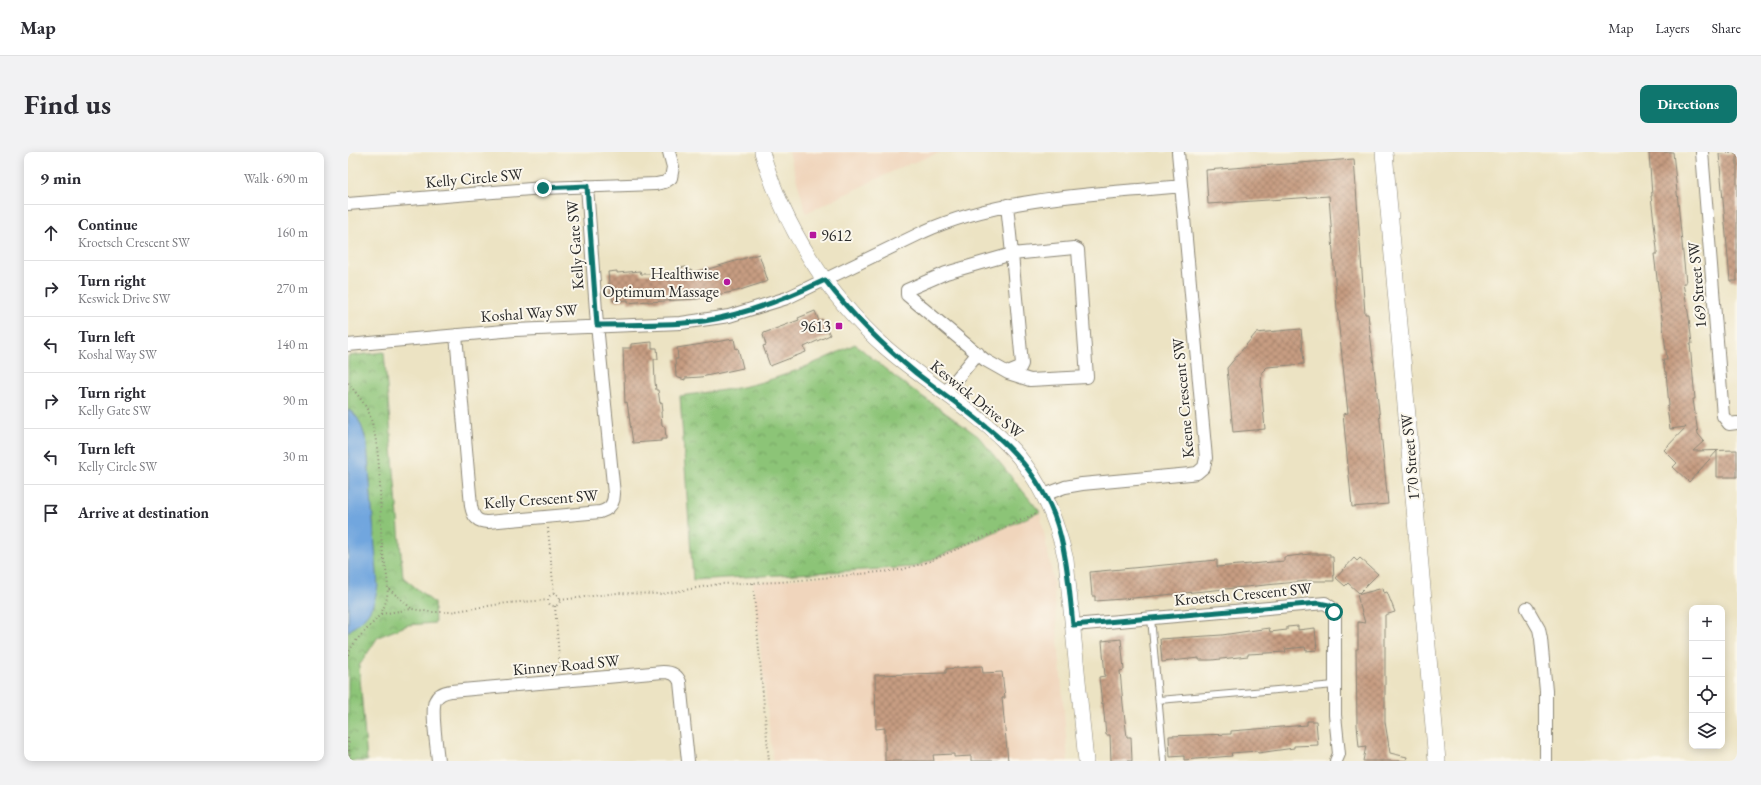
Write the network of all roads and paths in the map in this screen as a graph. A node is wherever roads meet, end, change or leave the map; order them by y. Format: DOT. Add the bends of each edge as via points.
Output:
graph roads {
  1 [pos="669,152"];
  2 [pos="762,152"];
  3 [pos="1178,152"];
  4 [pos="1384,152"];
  5 [pos="1702,152"];
  6 [pos="587,186"];
  7 [pos="1181,186"];
  8 [pos="348,204"];
  9 [pos="1007,205"];
  10 [pos="1012,254"];
  11 [pos="825,280"];
  12 [pos="597,325"];
  13 [pos="456,334"];
  14 [pos="348,345"];
  15 [pos="978,353"];
  16 [pos="1008,373"];
  17 [pos="348,383"];
  18 [pos="945,393"];
  19 [pos="1730,421"];
  20 [pos="1048,501"];
  21 [pos="547,517"];
  22 [pos="753,584"];
  23 [pos="389,589"];
  24 [pos="554,594"];
  25 [pos="549,600"];
  26 [pos="560,600"];
  27 [pos="555,606"];
  28 [pos="1527,608"];
  29 [pos="412,609"];
  30 [pos="381,614"];
  31 [pos="1151,618"];
  32 [pos="1073,625"];
  33 [pos="348,655"];
  34 [pos="561,681"];
  35 [pos="1335,685"];
  36 [pos="1159,700"];
  37 [pos="348,738"];
  38 [pos="350,761"];
  39 [pos="438,761"];
  40 [pos="688,761"];
  41 [pos="768,761"];
  42 [pos="1086,761"];
  43 [pos="1164,761"];
  44 [pos="1336,761"];
  45 [pos="1437,761"];
  46 [pos="1546,761"];
  1 -- 6 [label="street, Kelly Circle SW" via="673,167 670,178 665,182"];
  2 -- 11 [label="street, Keswick Drive SW" via="784,211 804,250"];
  3 -- 7 [label="street, Keene Crescent SW"];
  4 -- 45 [label="main road, 170 Street SW"];
  5 -- 19 [label="street, 169 Street SW"];
  6 -- 8 [label="street, Kelly Circle SW"];
  6 -- 12 [label="street, Kelly Gate SW"];
  7 -- 9 [label="street"];
  7 -- 20 [label="street, Keene Crescent SW" via="1206,458 1204,467 1197,473 1190,474 1074,485"];
  9 -- 10 [label="street"];
  9 -- 11 [label="street" via="942,223"];
  10 -- 15 [label="street" via="946,273 906,290 907,295"];
  10 -- 16 [label="street" via="1022,364 1020,368"];
  10 -- 16 [label="street" via="1074,248 1078,250 1087,377 1030,380"];
  11 -- 12 [label="street, Koshal Way SW" via="787,298 729,316 681,323"];
  11 -- 18 [label="street, Keswick Drive SW" via="845,306 885,347"];
  12 -- 13 [label="street, Koshal Way SW"];
  12 -- 21 [label="street, Kelly Crescent SW" via="613,504 600,512"];
  13 -- 14 [label="street, Koshal Way SW"];
  13 -- 21 [label="street, Kelly Crescent SW" via="472,512 475,518 483,522"];
  15 -- 16 [label="street"];
  15 -- 18 [label="street"];
  17 -- 23 [label="path" via="369,415 377,448 382,548"];
  18 -- 20 [label="street, Keswick Drive SW" via="1007,444 1021,460"];
  20 -- 22 [label="path" via="915,567"];
  20 -- 32 [label="street, Keswick Drive SW" via="1060,533 1066,560"];
  21 -- 24 [label="path"];
  22 -- 26 [label="path" via="719,584 662,594 617,593"];
  22 -- 41 [label="path"];
  23 -- 29 [label="path"];
  23 -- 30 [label="path"];
  24 -- 25 [label="path"];
  24 -- 26 [label="path" via="559,596"];
  25 -- 27 [label="path" via="551,605"];
  25 -- 29 [label="path" via="507,603 450,612"];
  26 -- 27 [label="path"];
  27 -- 34 [label="path"];
  28 -- 46 [label="street" via="1539,629 1541,639 1546,692"];
  29 -- 30 [label="path"];
  30 -- 33 [label="path" via="364,630"];
  31 -- 32 [label="street, Kroetsch Crescent SW"];
  31 -- 35 [label="street, Kroetsch Crescent SW" via="1325,603 1332,608 1335,616"];
  31 -- 36 [label="lane"];
  32 -- 42 [label="street, Keswick Drive SW"];
  34 -- 39 [label="street, Kinney Road SW" via="441,693 436,700 434,711"];
  34 -- 40 [label="street, Kinney Road SW" via="663,672 676,675 681,686"];
  35 -- 36 [label="lane"];
  35 -- 44 [label="street, Kroetsch Crescent SW" via="1339,754"];
  36 -- 43 [label="lane"];
  37 -- 38 [label="path"];
}
